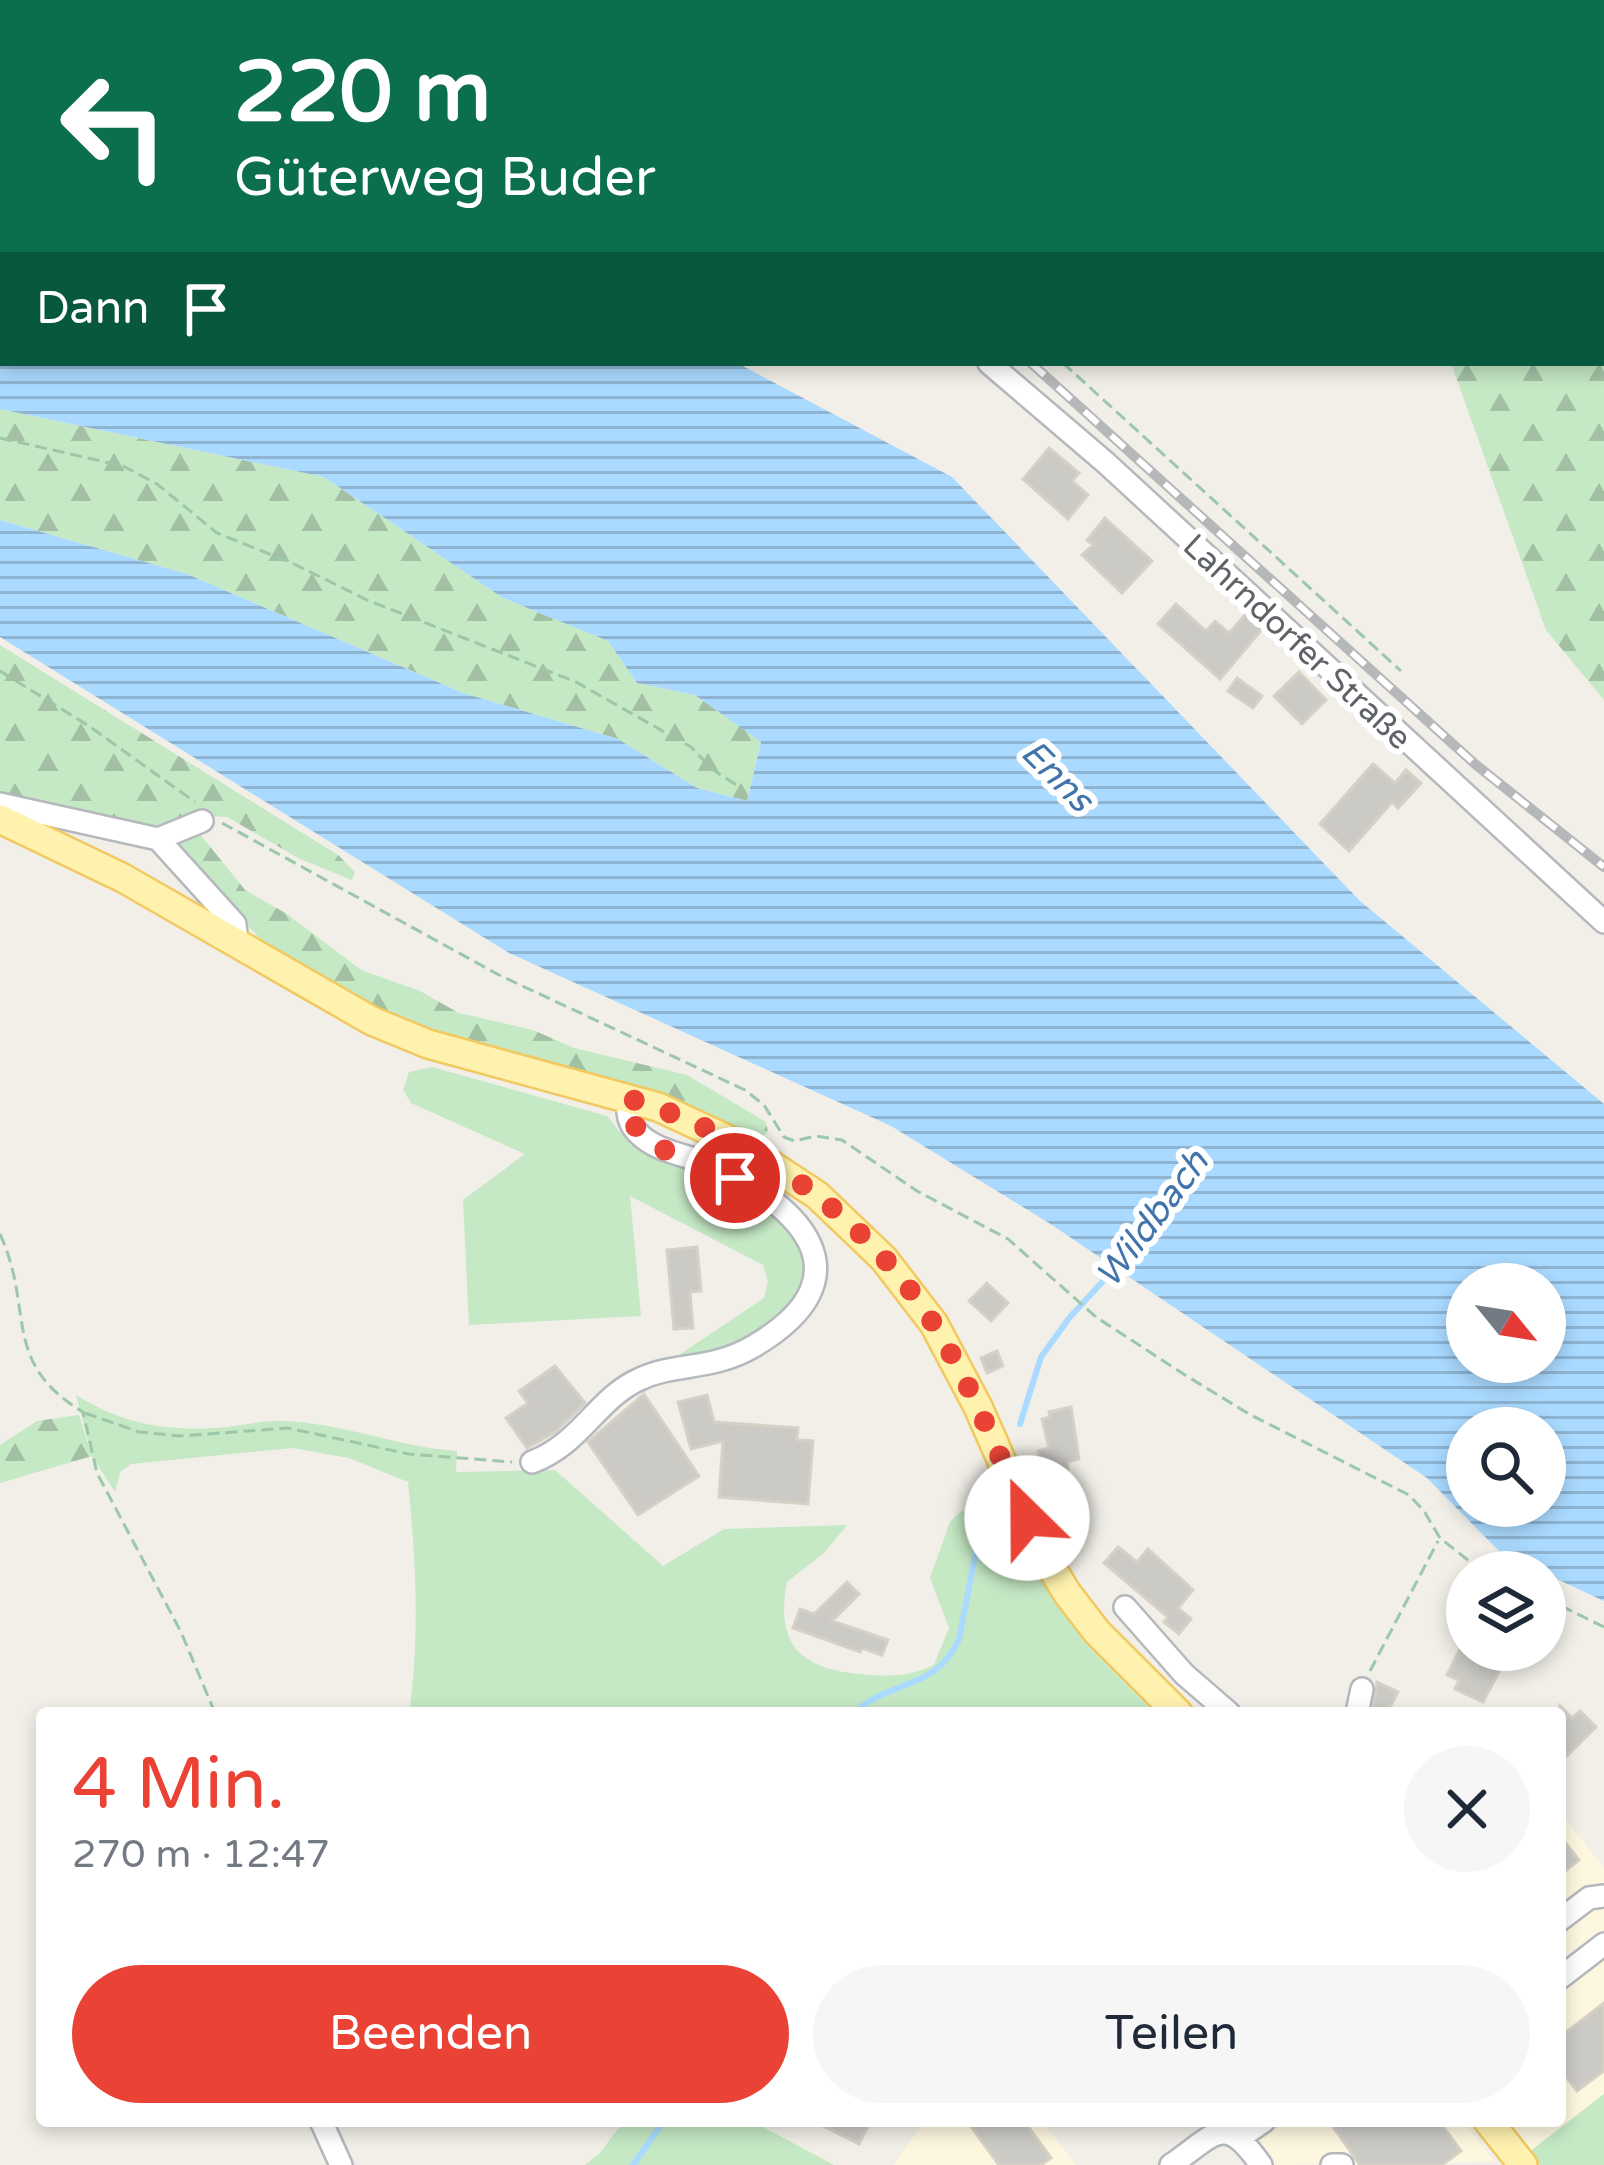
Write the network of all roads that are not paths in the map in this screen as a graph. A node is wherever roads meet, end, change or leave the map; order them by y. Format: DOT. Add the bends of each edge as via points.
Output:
graph roads {
  1 [pos="992,366"];
  2 [pos="0,804"];
  3 [pos="0,819"];
  4 [pos="202,821"];
  5 [pos="158,838"];
  6 [pos="1604,922"];
  7 [pos="237,944"];
  8 [pos="627,1098"];
  9 [pos="532,1462"];
  10 [pos="1124,1607"];
  11 [pos="1362,1689"];
  12 [pos="1172,1707"];
  13 [pos="1222,1707"];
  14 [pos="1358,1707"];
  15 [pos="1604,1896"];
  16 [pos="1566,1915"];
  17 [pos="1604,1944"];
  18 [pos="1566,1973"];
  19 [pos="324,2127"];
  20 [pos="1255,2127"];
  21 [pos="1493,2127"];
  22 [pos="1241,2137"];
  23 [pos="340,2165"];
  24 [pos="1172,2165"];
  25 [pos="1261,2165"];
  26 [pos="1332,2165"];
  27 [pos="1342,2165"];
  28 [pos="1523,2165"];
  1 -- 6 [label="street, Lahrndorfer Straße"];
  2 -- 5 [label="street"];
  3 -- 7 [label="main road"];
  4 -- 5 [label="street"];
  5 -- 7 [label="street" via="236,924"];
  7 -- 8 [label="main road" via="428,1044"];
  8 -- 9 [label="street" via="628,1119 648,1142 712,1165 796,1222 812,1245 818,1276 796,1314 755,1346 627,1385 565,1446"];
  8 -- 12 [label="main road" via="699,1124 781,1169 884,1259 957,1363 1067,1593"];
  10 -- 13 [label="street"];
  11 -- 14 [label="street"];
  15 -- 16 [label="street"];
  17 -- 18 [label="street"];
  19 -- 23 [label="street"];
  20 -- 22 [label="street"];
  21 -- 28 [label="main road"];
  22 -- 24 [label="street" via="1216,2134"];
  22 -- 25 [label="street"];
  26 -- 27 [label="street"];
}
